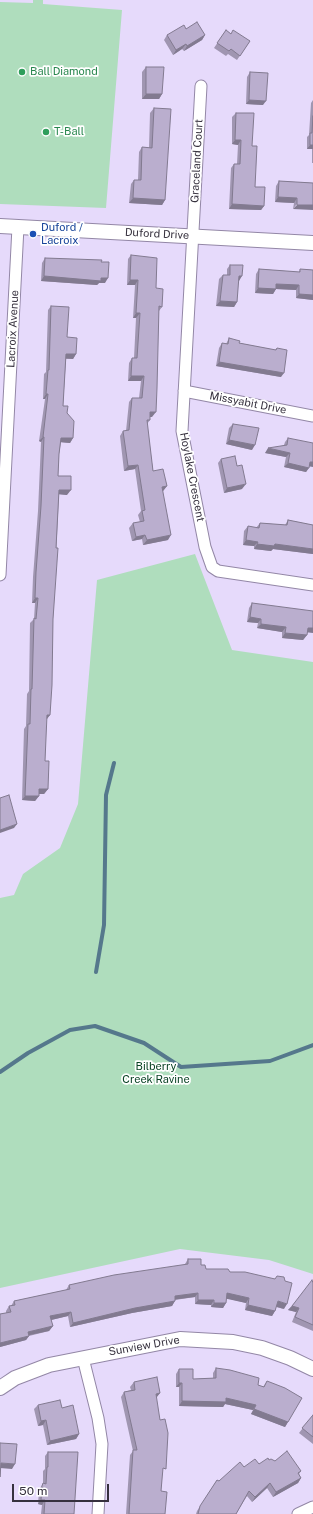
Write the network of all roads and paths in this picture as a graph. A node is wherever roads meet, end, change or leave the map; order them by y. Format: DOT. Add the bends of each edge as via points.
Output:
graph roads {
  1 [pos="201,86"];
  2 [pos="0,226"];
  3 [pos="18,227"];
  4 [pos="193,236"];
  5 [pos="313,243"];
  6 [pos="184,391"];
  7 [pos="313,416"];
  8 [pos="0,575"];
  9 [pos="313,585"];
  10 [pos="83,1358"];
  11 [pos="313,1369"];
  12 [pos="0,1388"];
  13 [pos="313,1507"];
  14 [pos="98,1514"];
  15 [pos="298,1514"];
  1 -- 4 [label="street, Graceland Court"];
  2 -- 3 [label="street, Duford Drive"];
  3 -- 4 [label="street, Duford Drive"];
  3 -- 8 [label="street, Lacroix Avenue"];
  4 -- 5 [label="street, Duford Drive"];
  4 -- 6 [label="street, Hoylake Crescent"];
  6 -- 7 [label="street, Missyabit Drive"];
  6 -- 9 [label="street, Hoylake Crescent" via="182,431 205,547 212,567 225,573"];
  10 -- 11 [label="street, Sunview Drive" via="180,1339 205,1339 262,1348"];
  10 -- 12 [label="street, Sunview Drive" via="32,1371"];
  10 -- 14 [label="street" via="102,1444"];
  13 -- 15 [label="street"];
}
